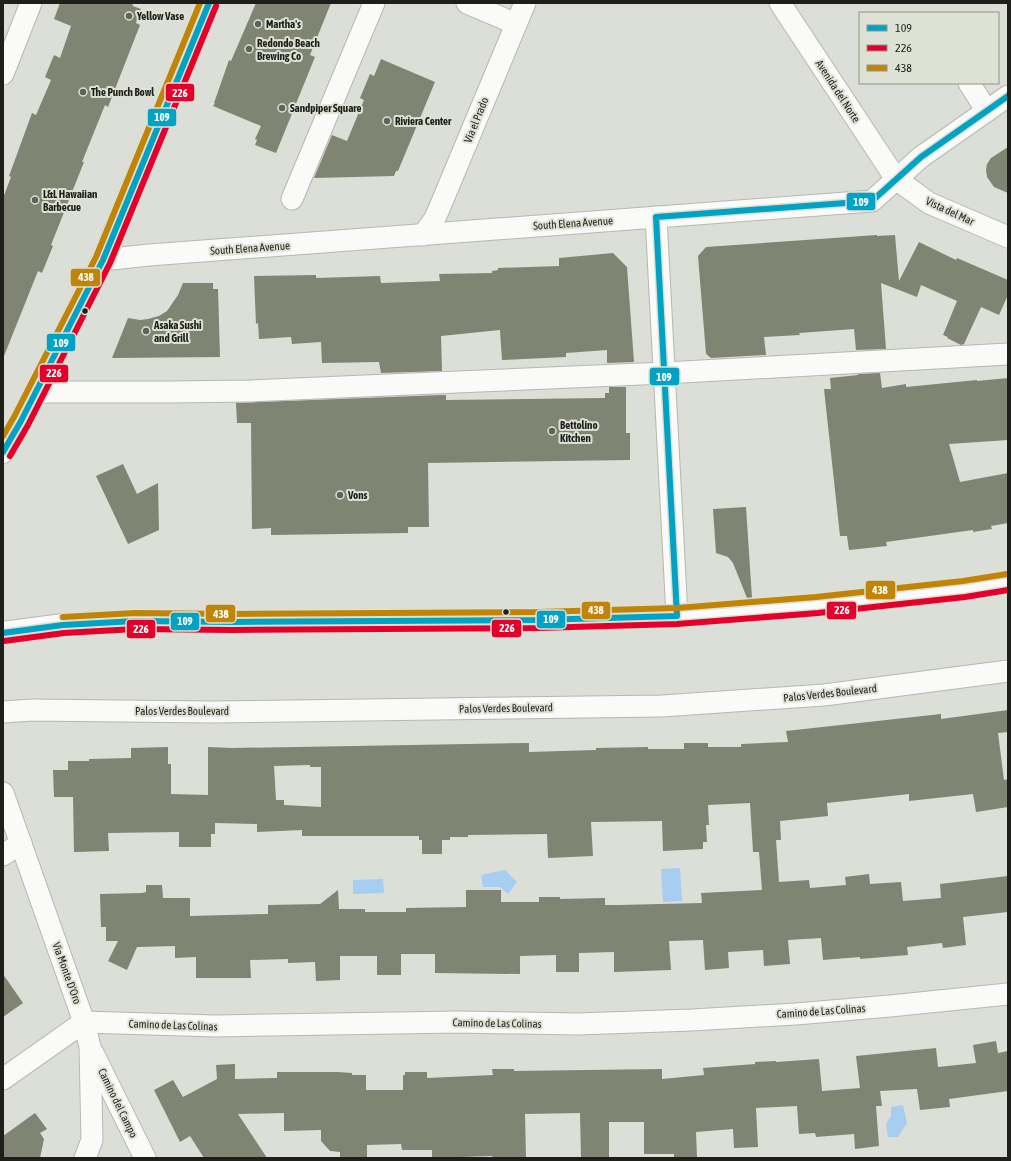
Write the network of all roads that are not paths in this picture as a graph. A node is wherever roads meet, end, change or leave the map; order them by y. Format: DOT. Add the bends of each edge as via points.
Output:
graph roads {
  1 [pos="31,3"];
  2 [pos="209,3"];
  3 [pos="374,3"];
  4 [pos="467,3"];
  5 [pos="525,3"];
  6 [pos="786,5"];
  7 [pos="516,24"];
  8 [pos="3,74"];
  9 [pos="970,84"];
  10 [pos="1008,96"];
  11 [pos="987,111"];
  12 [pos="896,179"];
  13 [pos="292,199"];
  14 [pos="656,217"];
  15 [pos="423,235"];
  16 [pos="1008,237"];
  17 [pos="103,260"];
  18 [pos="1008,354"];
  19 [pos="664,373"];
  20 [pos="36,392"];
  21 [pos="3,452"];
  22 [pos="1008,582"];
  23 [pos="677,616"];
  24 [pos="3,633"];
  25 [pos="1008,671"];
  26 [pos="3,712"];
  27 [pos="3,793"];
  28 [pos="7,819"];
  29 [pos="21,843"];
  30 [pos="3,855"];
  31 [pos="1008,994"];
  32 [pos="84,1022"];
  33 [pos="90,1047"];
  34 [pos="3,1079"];
  35 [pos="85,1158"];
  36 [pos="145,1158"];
  1 -- 8 [label="street"];
  2 -- 17 [label="main road"];
  3 -- 13 [label="street"];
  4 -- 7 [label="street"];
  5 -- 7 [label="street, Via el Prado"];
  6 -- 12 [label="street, Avenida del Norte"];
  7 -- 15 [label="street, Via el Prado" via="439,209"];
  9 -- 11 [label="street"];
  10 -- 11 [label="street, South Elena Avenue"];
  11 -- 12 [label="street, South Elena Avenue" via="921,156"];
  12 -- 14 [label="street, South Elena Avenue" via="872,201"];
  12 -- 16 [label="street, Vista del Mar" via="929,203"];
  14 -- 15 [label="street, South Elena Avenue"];
  14 -- 19 [label="street"];
  15 -- 17 [label="street, South Elena Avenue"];
  17 -- 20 [label="main road"];
  18 -- 19 [label="street"];
  19 -- 20 [label="street" via="250,391"];
  19 -- 23 [label="street"];
  20 -- 21 [label="main road"];
  22 -- 23 [label="main road" via="817,605"];
  23 -- 24 [label="main road" via="538,620 136,621 63,625"];
  25 -- 26 [label="street, Palos Verdes Boulevard" via="824,695 662,706 243,712"];
  27 -- 28 [label="street, Via Monte D'Oro"];
  28 -- 29 [label="street, Via Monte D'Oro"];
  29 -- 30 [label="street"];
  29 -- 32 [label="street, Via Monte D'Oro"];
  31 -- 32 [label="street, Camino de Las Colinas" via="796,1014 692,1020 216,1026"];
  32 -- 33 [label="street, Via Monte D'Oro"];
  32 -- 34 [label="street"];
  33 -- 35 [label="street, Via Monte D'Oro" via="92,1140"];
  33 -- 36 [label="street, Camino del Campo"];
}
